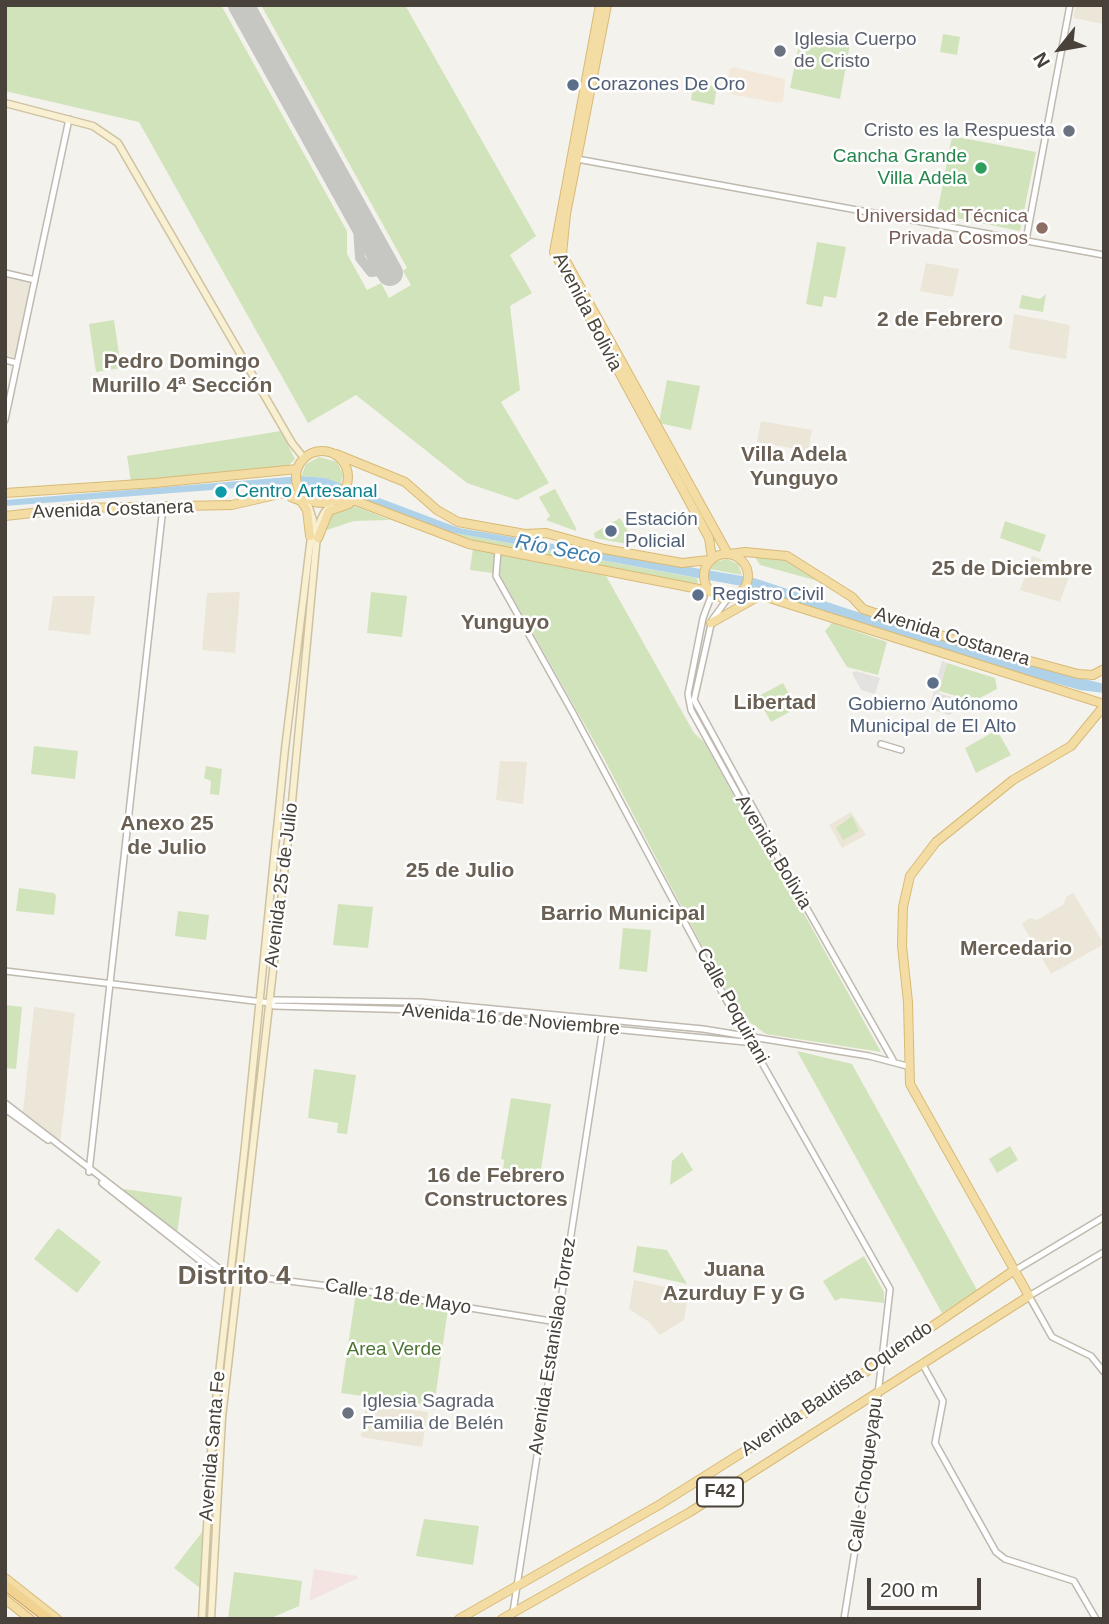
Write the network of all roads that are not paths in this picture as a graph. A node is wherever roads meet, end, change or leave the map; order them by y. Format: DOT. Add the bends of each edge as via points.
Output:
graph roads {
  1 [pos="600,5"];
  2 [pos="607,5"];
  3 [pos="1070,5"];
  4 [pos="5,103"];
  5 [pos="69,120"];
  6 [pos="577,159"];
  7 [pos="1026,240"];
  8 [pos="1104,255"];
  9 [pos="5,273"];
  10 [pos="35,280"];
  11 [pos="5,360"];
  12 [pos="17,363"];
  13 [pos="5,420"];
  14 [pos="336,454"];
  15 [pos="304,458"];
  16 [pos="297,476"];
  17 [pos="5,493"];
  18 [pos="341,495"];
  19 [pos="305,497"];
  20 [pos="267,499"];
  21 [pos="163,507"];
  22 [pos="5,516"];
  23 [pos="399,518"];
  24 [pos="314,537"];
  25 [pos="498,551"];
  26 [pos="729,554"];
  27 [pos="710,560"];
  28 [pos="745,588"];
  29 [pos="709,591"];
  30 [pos="761,595"];
  31 [pos="729,598"];
  32 [pos="710,623"];
  33 [pos="1104,668"];
  34 [pos="1103,704"];
  35 [pos="881,744"];
  36 [pos="901,750"];
  37 [pos="763,826"];
  38 [pos="5,971"];
  39 [pos="110,985"];
  40 [pos="270,1003"];
  41 [pos="258,1004"];
  42 [pos="604,1020"];
  43 [pos="603,1029"];
  44 [pos="748,1035"];
  45 [pos="894,1061"];
  46 [pos="908,1066"];
  47 [pos="5,1103"];
  48 [pos="5,1109"];
  49 [pos="89,1171"];
  50 [pos="1104,1216"];
  51 [pos="1104,1252"];
  52 [pos="1013,1271"];
  53 [pos="234,1277"];
  54 [pos="890,1289"];
  55 [pos="1029,1296"];
  56 [pos="557,1322"];
  57 [pos="882,1362"];
  58 [pos="923,1365"];
  59 [pos="1104,1372"];
  60 [pos="878,1394"];
  61 [pos="5,1578"];
  62 [pos="5,1585"];
  63 [pos="517,1588"];
  64 [pos="5,1591"];
  65 [pos="5,1599"];
  66 [pos="513,1613"];
  67 [pos="30,1619"];
  68 [pos="41,1619"];
  69 [pos="49,1619"];
  70 [pos="57,1619"];
  71 [pos="202,1619"];
  72 [pos="211,1619"];
  73 [pos="459,1619"];
  74 [pos="502,1619"];
  75 [pos="845,1619"];
  76 [pos="1096,1619"];
  1 -- 27 [label="main road, Avenida Bolivia" via="554,253 711,541"];
  2 -- 6 [label="main road, Avenida Bolivia"];
  3 -- 7 [label="street"];
  4 -- 5 [label="main road"];
  5 -- 10 [label="street"];
  5 -- 15 [label="main road" via="101,130 124,152"];
  6 -- 7 [label="street"];
  6 -- 26 [label="main road, Avenida Bolivia" via="561,244 565,262"];
  7 -- 8 [label="street"];
  9 -- 10 [label="street"];
  10 -- 12 [label="street"];
  11 -- 12 [label="street"];
  12 -- 13 [label="street"];
  14 -- 15 [label="main road" via="318,451"];
  14 -- 18 [label="main road" via="347,468"];
  14 -- 27 [label="main road" via="405,482 458,522 525,534 546,533 677,562"];
  15 -- 16 [label="main road"];
  16 -- 17 [label="main road, Avenida Costanera"];
  16 -- 19 [label="main road"];
  18 -- 19 [label="main road" via="320,504"];
  18 -- 23 [label="main road"];
  18 -- 24 [label="main road, Avenida 25 de Julio" via="320,518"];
  19 -- 20 [label="main road, Avenida Costanera" via="284,493"];
  19 -- 24 [label="main road, Avenida 25 de Julio" via="313,515"];
  20 -- 21 [label="main road, Avenida Costanera"];
  20 -- 24 [label="main road" via="301,501"];
  21 -- 22 [label="main road, Avenida Costanera" via="78,508"];
  21 -- 39 [label="street"];
  23 -- 24 [label="main road" via="341,504 324,518"];
  23 -- 25 [label="main road"];
  24 -- 40 [label="main road, Avenida 25 de Julio"];
  24 -- 41 [label="main road, Avenida 25 de Julio"];
  25 -- 29 [label="main road"];
  25 -- 44 [label="street, Calle Poquirani" via="496,576"];
  26 -- 27 [label="main road"];
  26 -- 28 [label="main road" via="743,562 748,572"];
  26 -- 33 [label="main road, Avenida Costanera" via="787,556 852,597 863,609 964,643 1078,674"];
  27 -- 29 [label="main road" via="703,578"];
  28 -- 30 [label="main road, Avenida Costanera"];
  28 -- 31 [label="main road"];
  29 -- 31 [label="main road"];
  29 -- 45 [label="street, Avenida Bolivia" via="688,702"];
  30 -- 32 [label="main road"];
  30 -- 34 [label="main road, Avenida Costanera"];
  31 -- 32 [label="street, Avenida Bolivia"];
  32 -- 37 [label="street, Avenida Bolivia" via="694,700"];
  34 -- 46 [label="main road" via="1071,746 1013,780 936,842 916,864 907,884 901,924"];
  35 -- 36 [label="street"];
  38 -- 39 [label="street"];
  39 -- 41 [label="street"];
  39 -- 49 [label="street"];
  40 -- 41 [label="street"];
  40 -- 42 [label="street, Avenida 16 de Noviembre" via="420,1002"];
  40 -- 43 [label="street, Avenida 16 de Noviembre" via="419,1010"];
  40 -- 53 [label="main road, Avenida 25 de Julio"];
  41 -- 53 [label="main road, Avenida 25 de Julio"];
  42 -- 43 [label="street, Avenida Estanislao Torrez"];
  42 -- 44 [label="street, Avenida 16 de Noviembre"];
  43 -- 44 [label="street, Avenida 16 de Noviembre" via="745,1042"];
  43 -- 56 [label="street, Avenida Estanislao Torrez"];
  44 -- 45 [label="street, Avenida 16 de Noviembre"];
  44 -- 54 [label="street, Calle Poquirani"];
  45 -- 46 [label="street, Avenida 16 de Noviembre"];
  46 -- 52 [label="main road" via="909,1084"];
  47 -- 49 [label="street"];
  48 -- 49 [label="street"];
  49 -- 53 [label="street"];
  50 -- 52 [label="street, Avenida Bautista Oquendo / F42"];
  51 -- 55 [label="street, Avenida Bautista Oquendo / F42"];
  52 -- 55 [label="main road"];
  52 -- 57 [label="main road, Avenida Bautista Oquendo / F42"];
  53 -- 56 [label="street, Calle 18 de Mayo"];
  53 -- 71 [label="main road, Avenida Santa Fe" via="207,1486"];
  53 -- 72 [label="main road, Avenida Santa Fe" via="217,1472"];
  54 -- 57 [label="street, Calle Choqueyapu"];
  55 -- 58 [label="main road, Avenida Bautista Oquendo / F42"];
  55 -- 59 [label="street" via="1052,1337 1094,1358"];
  56 -- 63 [label="street, Avenida Estanislao Torrez"];
  57 -- 60 [label="street, Calle Choqueyapu"];
  57 -- 63 [label="main road, Avenida Bautista Oquendo / F42" via="659,1505"];
  58 -- 60 [label="main road, Avenida Bautista Oquendo / F42"];
  58 -- 76 [label="street" via="943,1401 935,1443 996,1552 1074,1581"];
  60 -- 66 [label="main road, Avenida Bautista Oquendo / F42" via="636,1544"];
  60 -- 75 [label="street, Calle Choqueyapu"];
  61 -- 70 [label="main road"];
  62 -- 69 [label="highway"];
  63 -- 66 [label="street, Avenida Estanislao Torrez"];
  63 -- 73 [label="main road, Avenida Bautista Oquendo / F42"];
  64 -- 68 [label="highway"];
  65 -- 67 [label="main road"];
  66 -- 74 [label="main road, Avenida Bautista Oquendo / F42"];
}
